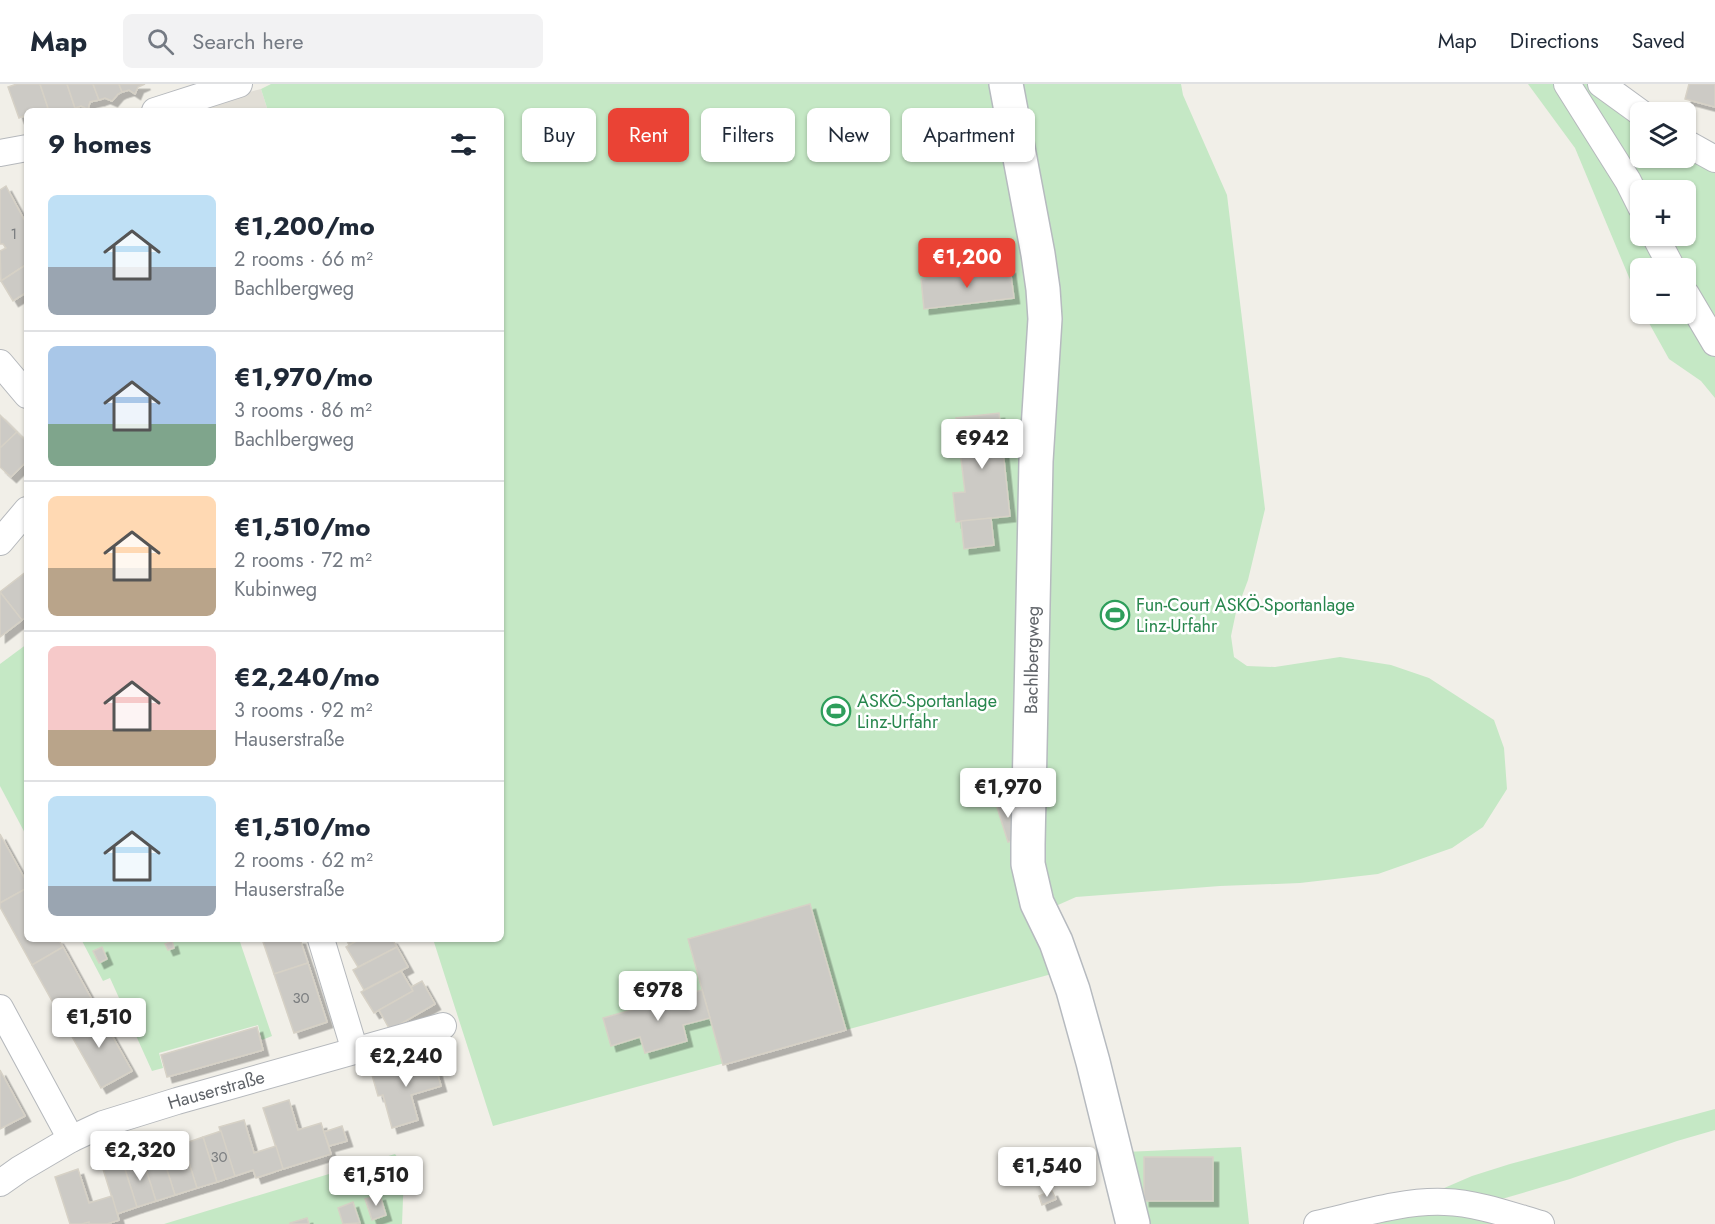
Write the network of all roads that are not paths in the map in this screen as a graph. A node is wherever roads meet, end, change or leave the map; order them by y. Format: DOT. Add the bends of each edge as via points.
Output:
graph roads {
  1 [pos="239,84"];
  2 [pos="1006,84"];
  3 [pos="1567,84"];
  4 [pos="1602,84"];
  5 [pos="1630,105"];
  6 [pos="164,108"];
  7 [pos="24,149"];
  8 [pos="1696,149"];
  9 [pos="0,153"];
  10 [pos="1715,159"];
  11 [pos="1630,185"];
  12 [pos="1696,311"];
  13 [pos="1715,343"];
  14 [pos="0,363"];
  15 [pos="24,391"];
  16 [pos="24,514"];
  17 [pos="0,542"];
  18 [pos="322,942"];
  19 [pos="0,1008"];
  20 [pos="443,1026"];
  21 [pos="355,1051"];
  22 [pos="71,1139"];
  23 [pos="0,1183"];
  24 [pos="1133,1224"];
  25 [pos="1317,1224"];
  26 [pos="1541,1224"];
  1 -- 6 [label="street"];
  2 -- 24 [label="street, Bachlbergweg" via="1038,254 1045,319 1036,461 1028,864 1037,903 1073,990"];
  3 -- 11 [label="street"];
  4 -- 5 [label="street"];
  7 -- 9 [label="street"];
  8 -- 10 [label="street"];
  12 -- 13 [label="street"];
  14 -- 15 [label="street"];
  16 -- 17 [label="street"];
  18 -- 21 [label="street"];
  19 -- 22 [label="street"];
  20 -- 21 [label="street, Hauserstraße"];
  21 -- 22 [label="street, Hauserstraße" via="113,1120"];
  22 -- 23 [label="street, Hauserstraße"];
  25 -- 26 [label="street" via="1404,1206 1446,1202"];
}
